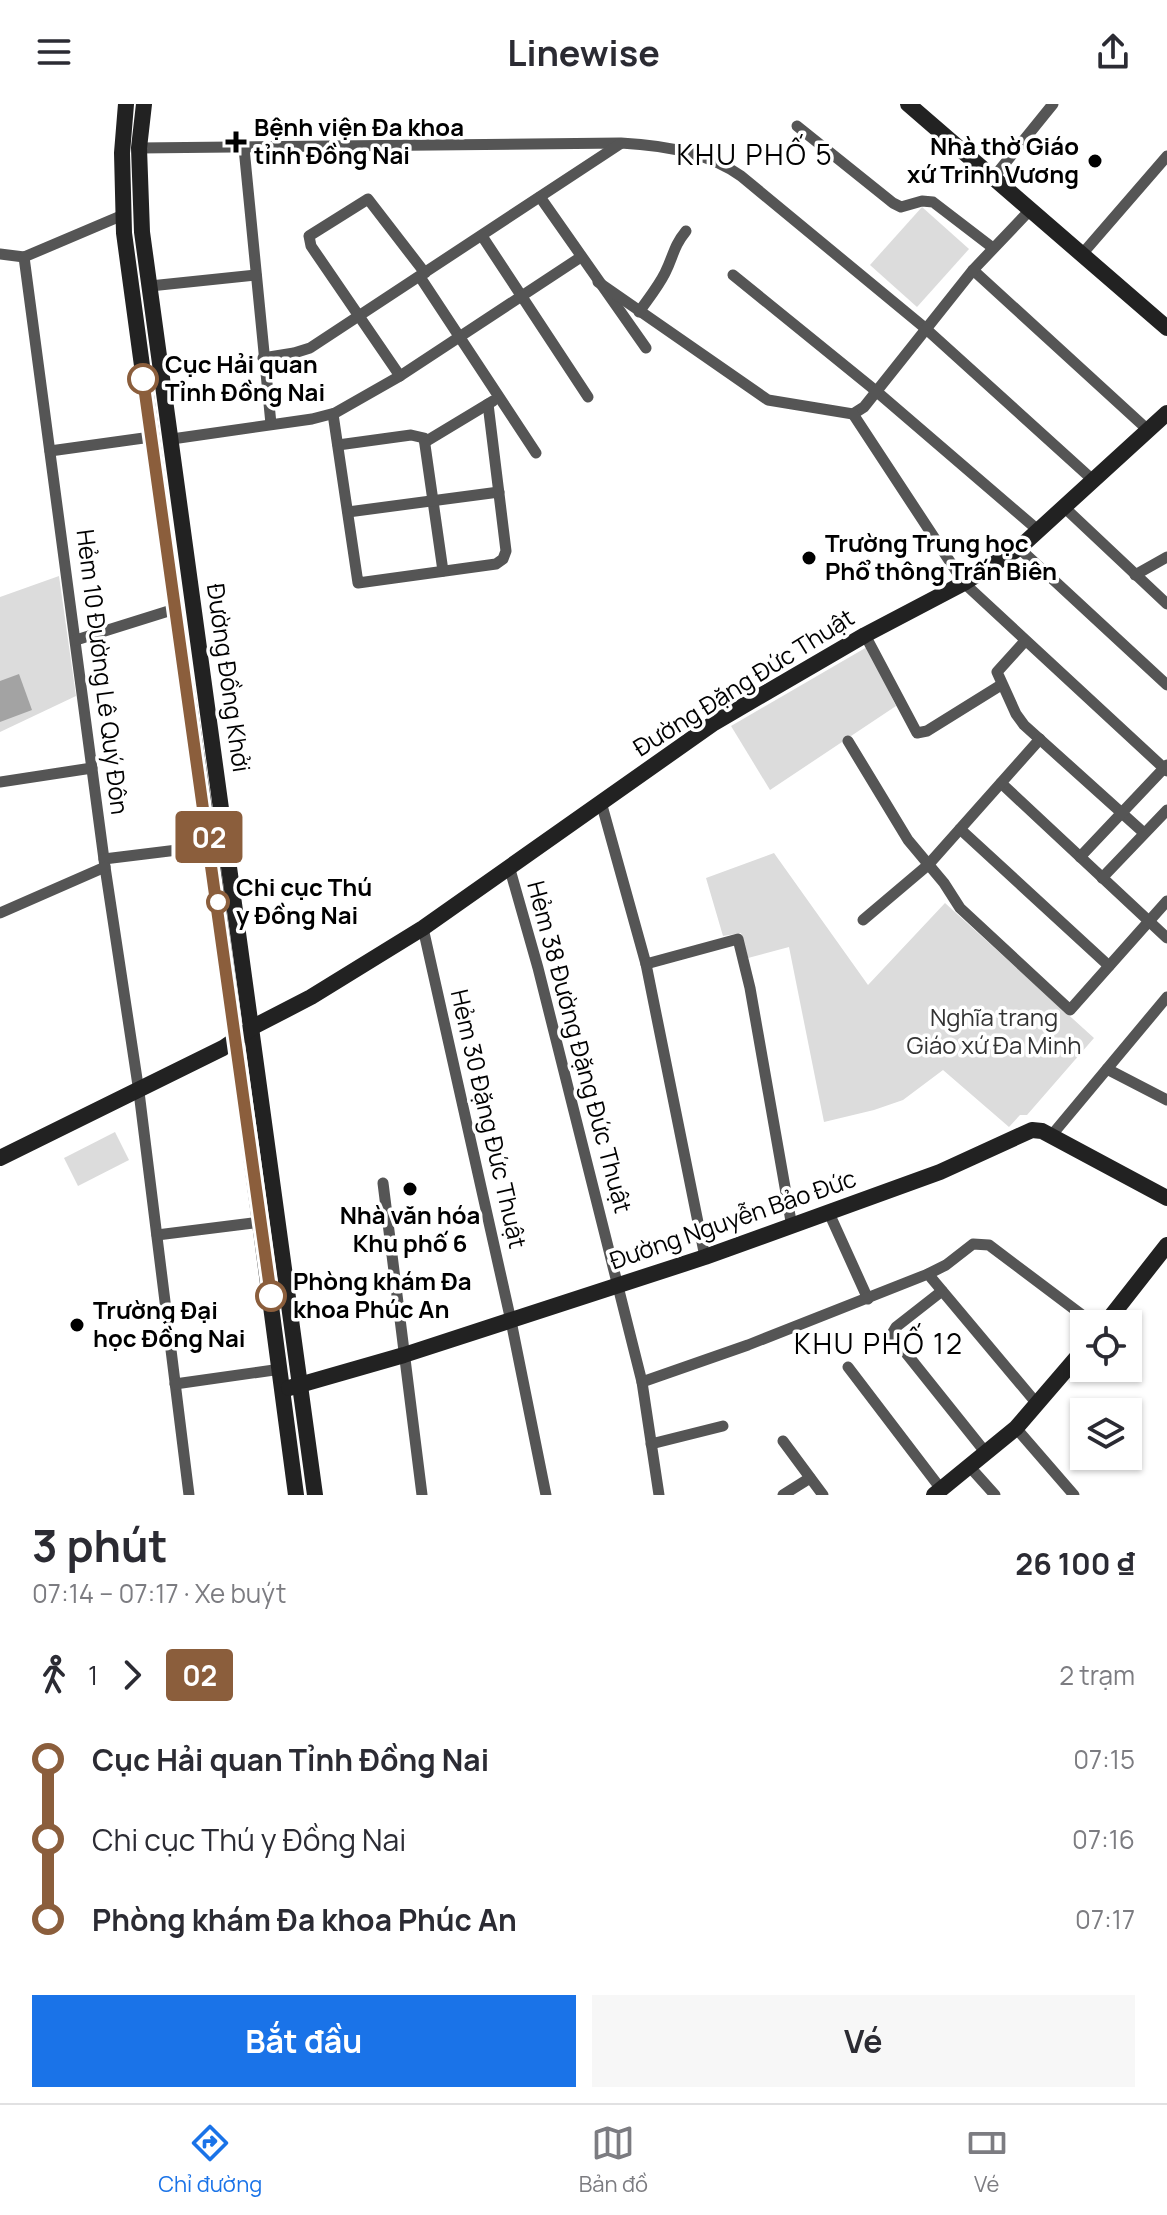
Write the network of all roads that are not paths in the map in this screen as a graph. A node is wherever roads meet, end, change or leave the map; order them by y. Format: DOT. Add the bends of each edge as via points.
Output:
graph roads {
  1 [pos="126,104"];
  2 [pos="144,104"];
  3 [pos="908,104"];
  4 [pos="1048,106"];
  5 [pos="797,126"];
  6 [pos="621,143"];
  7 [pos="139,148"];
  8 [pos="244,148"];
  9 [pos="1167,156"];
  10 [pos="994,177"];
  11 [pos="540,197"];
  12 [pos="1031,209"];
  13 [pos="141,212"];
  14 [pos="123,215"];
  15 [pos="686,231"];
  16 [pos="482,236"];
  17 [pos="993,248"];
  18 [pos="1083,253"];
  19 [pos="0,254"];
  20 [pos="24,257"];
  21 [pos="581,257"];
  22 [pos="973,270"];
  23 [pos="256,275"];
  24 [pos="422,275"];
  25 [pos="733,275"];
  26 [pos="598,282"];
  27 [pos="150,286"];
  28 [pos="521,297"];
  29 [pos="639,312"];
  30 [pos="359,317"];
  31 [pos="925,328"];
  32 [pos="1167,328"];
  33 [pos="461,338"];
  34 [pos="646,348"];
  35 [pos="263,358"];
  36 [pos="400,376"];
  37 [pos="876,391"];
  38 [pos="501,397"];
  39 [pos="588,397"];
  40 [pos="488,404"];
  41 [pos="1167,413"];
  42 [pos="333,414"];
  43 [pos="853,414"];
  44 [pos="271,424"];
  45 [pos="1148,430"];
  46 [pos="151,437"];
  47 [pos="172,439"];
  48 [pos="425,442"];
  49 [pos="338,445"];
  50 [pos="50,451"];
  51 [pos="536,453"];
  52 [pos="1094,481"];
  53 [pos="499,492"];
  54 [pos="433,501"];
  55 [pos="1065,508"];
  56 [pos="348,512"];
  57 [pos="182,516"];
  58 [pos="162,519"];
  59 [pos="1039,531"];
  60 [pos="1019,548"];
  61 [pos="1167,557"];
  62 [pos="443,571"];
  63 [pos="1135,575"];
  64 [pos="964,583"];
  65 [pos="1167,604"];
  66 [pos="175,609"];
  67 [pos="865,635"];
  68 [pos="76,640"];
  69 [pos="1025,641"];
  70 [pos="1001,685"];
  71 [pos="1167,685"];
  72 [pos="1040,739"];
  73 [pos="848,741"];
  74 [pos="92,768"];
  75 [pos="1166,768"];
  76 [pos="0,782"];
  77 [pos="1001,783"];
  78 [pos="601,802"];
  79 [pos="1167,810"];
  80 [pos="1122,813"];
  81 [pos="960,829"];
  82 [pos="1144,833"];
  83 [pos="210,846"];
  84 [pos="1080,857"];
  85 [pos="105,863"];
  86 [pos="928,865"];
  87 [pos="509,866"];
  88 [pos="1102,878"];
  89 [pos="1167,901"];
  90 [pos="0,913"];
  91 [pos="863,920"];
  92 [pos="1149,921"];
  93 [pos="423,928"];
  94 [pos="1167,938"];
  95 [pos="646,964"];
  96 [pos="1109,966"];
  97 [pos="1164,1005"];
  98 [pos="252,1029"];
  99 [pos="236,1041"];
  100 [pos="1107,1069"];
  101 [pos="139,1092"];
  102 [pos="1167,1100"];
  103 [pos="1051,1136"];
  104 [pos="0,1158"];
  105 [pos="383,1183"];
  106 [pos="1167,1198"];
  107 [pos="829,1213"];
  108 [pos="261,1222"];
  109 [pos="792,1227"];
  110 [pos="157,1235"];
  111 [pos="1167,1245"];
  112 [pos="705,1257"];
  113 [pos="928,1274"];
  114 [pos="619,1286"];
  115 [pos="942,1291"];
  116 [pos="868,1299"];
  117 [pos="1075,1310"];
  118 [pos="1116,1310"];
  119 [pos="511,1321"];
  120 [pos="404,1355"];
  121 [pos="1070,1366"];
  122 [pos="848,1367"];
  123 [pos="281,1369"];
  124 [pos="642,1382"];
  125 [pos="175,1384"];
  126 [pos="292,1388"];
  127 [pos="1038,1405"];
  128 [pos="723,1426"];
  129 [pos="1016,1428"];
  130 [pos="783,1441"];
  131 [pos="651,1444"];
  132 [pos="986,1453"];
  133 [pos="969,1466"];
  134 [pos="810,1478"];
  135 [pos="938,1492"];
  136 [pos="189,1495"];
  137 [pos="296,1495"];
  138 [pos="315,1495"];
  139 [pos="422,1495"];
  140 [pos="546,1495"];
  141 [pos="659,1495"];
  142 [pos="783,1495"];
  143 [pos="823,1495"];
  144 [pos="995,1495"];
  145 [pos="1074,1495"];
  1 -- 14 [label="street, Đường Đồng Khởi"];
  2 -- 7 [label="street, Đường Đồng Khởi"];
  3 -- 10 [label="street"];
  4 -- 10 [label="street"];
  5 -- 17 [label="street" via="893,203 901,207 933,202"];
  6 -- 8 [label="street"];
  6 -- 11 [label="street"];
  6 -- 31 [label="street" via="658,146 732,170"];
  7 -- 8 [label="street"];
  7 -- 13 [label="street, Đường Đồng Khởi"];
  8 -- 23 [label="street"];
  9 -- 18 [label="street"];
  10 -- 12 [label="street"];
  11 -- 16 [label="street"];
  11 -- 21 [label="street"];
  12 -- 17 [label="street"];
  12 -- 18 [label="street"];
  13 -- 14 [label="street"];
  13 -- 27 [label="street, Đường Đồng Khởi"];
  14 -- 20 [label="street"];
  14 -- 46 [label="street, Đường Đồng Khởi"];
  15 -- 29 [label="street"];
  16 -- 24 [label="street"];
  16 -- 28 [label="street"];
  17 -- 22 [label="street"];
  18 -- 32 [label="street"];
  19 -- 20 [label="street"];
  20 -- 50 [label="street, Hẻm 10 Đường Lê Quý Đôn"];
  21 -- 26 [label="street"];
  21 -- 28 [label="street"];
  22 -- 31 [label="street"];
  22 -- 45 [label="street"];
  23 -- 27 [label="street"];
  23 -- 35 [label="street"];
  24 -- 30 [label="street"];
  24 -- 30 [label="street" via="368,199 314,231 311,246"];
  24 -- 33 [label="street"];
  25 -- 37 [label="street"];
  26 -- 29 [label="street"];
  26 -- 34 [label="street"];
  27 -- 47 [label="street, Đường Đồng Khởi"];
  28 -- 33 [label="street"];
  28 -- 39 [label="street"];
  29 -- 43 [label="street" via="768,400"];
  30 -- 35 [label="street" via="302,352"];
  30 -- 36 [label="street"];
  31 -- 37 [label="street"];
  31 -- 52 [label="street"];
  33 -- 36 [label="street"];
  33 -- 38 [label="street"];
  35 -- 44 [label="street"];
  36 -- 42 [label="street"];
  37 -- 43 [label="street"];
  37 -- 59 [label="street"];
  38 -- 40 [label="street"];
  38 -- 51 [label="street"];
  40 -- 48 [label="street"];
  40 -- 53 [label="street"];
  41 -- 45 [label="street, Đường Đặng Đức Thuật"];
  42 -- 44 [label="street"];
  42 -- 49 [label="street"];
  43 -- 64 [label="street"];
  44 -- 47 [label="street"];
  45 -- 52 [label="street, Đường Đặng Đức Thuật"];
  46 -- 50 [label="street"];
  46 -- 58 [label="street, Đường Đồng Khởi"];
  47 -- 57 [label="street, Đường Đồng Khởi"];
  48 -- 49 [label="street" via="411,435"];
  48 -- 54 [label="street"];
  49 -- 56 [label="street"];
  50 -- 68 [label="street, Hẻm 10 Đường Lê Quý Đôn"];
  52 -- 55 [label="street, Đường Đặng Đức Thuật"];
  53 -- 54 [label="street"];
  53 -- 62 [label="street" via="503,559"];
  54 -- 56 [label="street"];
  54 -- 62 [label="street"];
  55 -- 59 [label="street, Đường Đặng Đức Thuật"];
  55 -- 63 [label="street"];
  56 -- 62 [label="street" via="358,583"];
  57 -- 58 [label="street"];
  57 -- 98 [label="street, Đường Đồng Khởi"];
  58 -- 66 [label="street, Đường Đồng Khởi"];
  59 -- 60 [label="street, Đường Đặng Đức Thuật"];
  60 -- 64 [label="street, Đường Đặng Đức Thuật"];
  60 -- 71 [label="street"];
  61 -- 63 [label="street"];
  63 -- 65 [label="street"];
  64 -- 67 [label="street, Đường Đặng Đức Thuật"];
  64 -- 69 [label="street"];
  66 -- 68 [label="street"];
  66 -- 83 [label="street, Đường Đồng Khởi"];
  67 -- 70 [label="street" via="917,733"];
  67 -- 78 [label="street, Đường Đặng Đức Thuật" via="714,723"];
  68 -- 74 [label="street, Hẻm 10 Đường Lê Quý Đôn"];
  69 -- 70 [label="street" via="997,672"];
  69 -- 75 [label="street"];
  70 -- 72 [label="street" via="1019,719"];
  72 -- 77 [label="street"];
  72 -- 80 [label="street"];
  73 -- 86 [label="street" via="889,812"];
  74 -- 76 [label="street"];
  74 -- 85 [label="street, Hẻm 10 Đường Lê Quý Đôn"];
  75 -- 80 [label="street"];
  77 -- 81 [label="street"];
  77 -- 84 [label="street"];
  78 -- 87 [label="street, Đường Đặng Đức Thuật"];
  78 -- 95 [label="street"];
  79 -- 82 [label="street"];
  80 -- 82 [label="street"];
  80 -- 84 [label="street"];
  81 -- 86 [label="street"];
  81 -- 96 [label="street"];
  82 -- 88 [label="street"];
  83 -- 85 [label="street"];
  83 -- 99 [label="street, Đường Đồng Khởi"];
  84 -- 88 [label="street"];
  85 -- 90 [label="street"];
  85 -- 101 [label="street, Hẻm 10 Đường Lê Quý Đôn"];
  86 -- 91 [label="street"];
  86 -- 96 [label="street" via="967,915 1070,1010"];
  87 -- 93 [label="street, Đường Đặng Đức Thuật"];
  87 -- 114 [label="street, Hẻm 38 Đường Đặng Đức Thuật"];
  88 -- 92 [label="street"];
  89 -- 92 [label="street"];
  92 -- 94 [label="street"];
  92 -- 96 [label="street"];
  93 -- 98 [label="street, Đường Đặng Đức Thuật"];
  93 -- 119 [label="street, Hẻm 30 Đặng Đức Thuật"];
  95 -- 109 [label="street" via="738,939"];
  95 -- 112 [label="street"];
  97 -- 100 [label="street"];
  98 -- 99 [label="street, Đường Đặng Đức Thuật"];
  98 -- 126 [label="street, Đường Đồng Khởi"];
  99 -- 101 [label="street, Đường Đặng Đức Thuật"];
  99 -- 108 [label="street, Đường Đồng Khởi"];
  100 -- 102 [label="street"];
  100 -- 103 [label="street"];
  101 -- 104 [label="street, Đường Đặng Đức Thuật"];
  101 -- 110 [label="street, Hẻm 10 Đường Lê Quý Đôn"];
  103 -- 106 [label="street, Đường Nguyễn Bảo Đức"];
  103 -- 107 [label="street, Đường Nguyễn Bảo Đức" via="1038,1130 1022,1132 940,1172"];
  105 -- 120 [label="street"];
  107 -- 109 [label="street, Đường Nguyễn Bảo Đức"];
  107 -- 116 [label="street"];
  108 -- 110 [label="street"];
  108 -- 123 [label="street, Đường Đồng Khởi"];
  109 -- 112 [label="street, Đường Nguyễn Bảo Đức"];
  110 -- 125 [label="street, Hẻm 10 Đường Lê Quý Đôn"];
  111 -- 118 [label="street"];
  112 -- 114 [label="street, Đường Nguyễn Bảo Đức"];
  113 -- 115 [label="street"];
  113 -- 116 [label="street"];
  113 -- 117 [label="street" via="973,1244 989,1245"];
  114 -- 119 [label="street, Đường Nguyễn Bảo Đức"];
  114 -- 124 [label="street, Hẻm 38 Đường Đặng Đức Thuật"];
  115 -- 127 [label="street"];
  115 -- 132 [label="street" via="896,1327 894,1338"];
  116 -- 124 [label="street"];
  119 -- 120 [label="street, Đường Nguyễn Bảo Đức"];
  119 -- 140 [label="street, Hẻm 30 Đặng Đức Thuật"];
  120 -- 126 [label="street, Đường Nguyễn Bảo Đức"];
  120 -- 139 [label="street"];
  121 -- 127 [label="street"];
  122 -- 135 [label="street"];
  123 -- 125 [label="street"];
  123 -- 126 [label="street, Đường Đồng Khởi"];
  124 -- 131 [label="street, Hẻm 38 Đường Đặng Đức Thuật"];
  125 -- 136 [label="street, Hẻm 10 Đường Lê Quý Đôn"];
  126 -- 137 [label="street, Đường Đồng Khởi"];
  126 -- 138 [label="street, Đường Đồng Khởi"];
  127 -- 129 [label="street"];
  128 -- 131 [label="street"];
  129 -- 132 [label="street"];
  129 -- 145 [label="street"];
  130 -- 134 [label="street"];
  131 -- 141 [label="street, Hẻm 38 Đường Đặng Đức Thuật"];
  132 -- 133 [label="street"];
  133 -- 135 [label="street"];
  133 -- 144 [label="street"];
  134 -- 142 [label="street"];
  134 -- 143 [label="street"];
}
